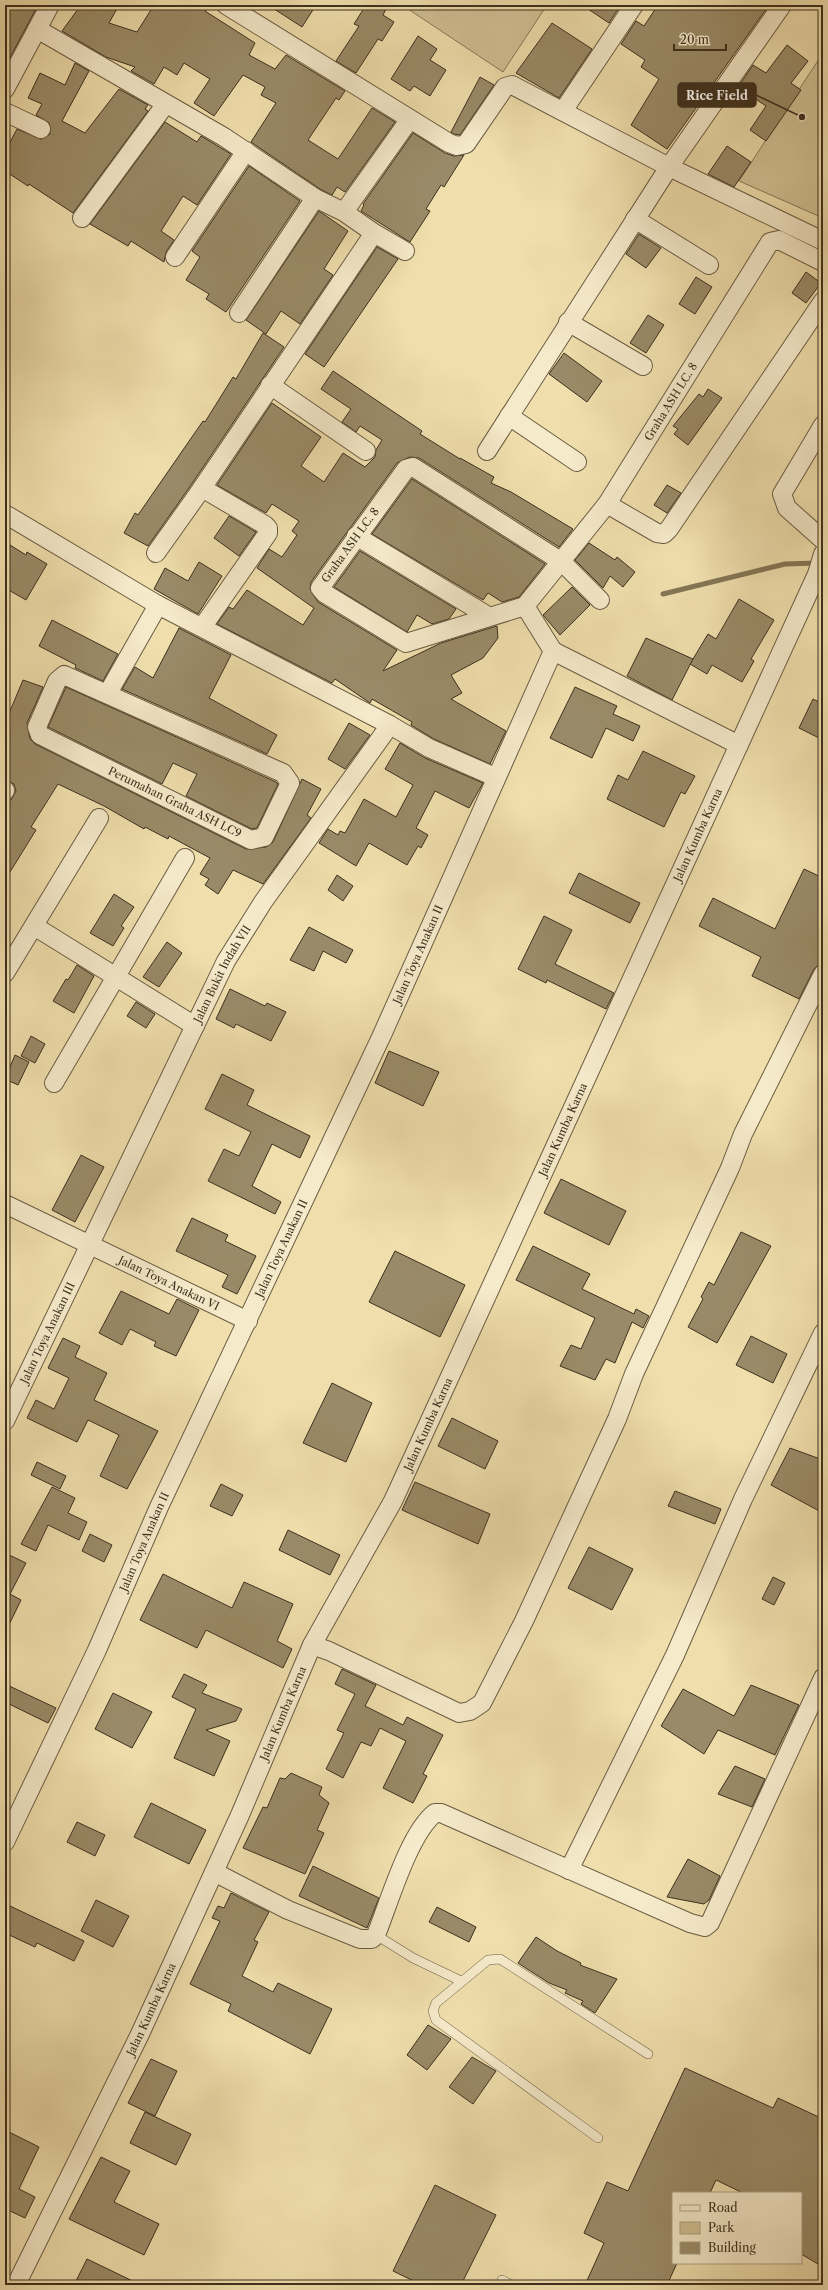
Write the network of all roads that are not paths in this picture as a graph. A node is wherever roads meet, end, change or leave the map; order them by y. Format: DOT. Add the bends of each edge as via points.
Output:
graph roads {
  1 [pos="50,5"];
  2 [pos="226,5"];
  3 [pos="634,5"];
  4 [pos="782,5"];
  5 [pos="249,11"];
  6 [pos="37,30"];
  7 [pos="5,89"];
  8 [pos="165,105"];
  9 [pos="5,112"];
  10 [pos="563,112"];
  11 [pos="410,119"];
  12 [pos="41,129"];
  13 [pos="246,152"];
  14 [pos="669,167"];
  15 [pos="315,198"];
  16 [pos="344,212"];
  17 [pos="82,218"];
  18 [pos="635,220"];
  19 [pos="374,233"];
  20 [pos="823,241"];
  21 [pos="405,251"];
  22 [pos="175,257"];
  23 [pos="823,262"];
  24 [pos="709,266"];
  25 [pos="823,301"];
  26 [pos="239,313"];
  27 [pos="568,322"];
  28 [pos="643,366"];
  29 [pos="270,385"];
  30 [pos="509,416"];
  31 [pos="823,425"];
  32 [pos="366,451"];
  33 [pos="487,451"];
  34 [pos="577,462"];
  35 [pos="202,488"];
  36 [pos="607,504"];
  37 [pos="5,514"];
  38 [pos="356,536"];
  39 [pos="823,540"];
  40 [pos="156,553"];
  41 [pos="562,562"];
  42 [pos="821,566"];
  43 [pos="600,600"];
  44 [pos="158,605"];
  45 [pos="525,606"];
  46 [pos="488,616"];
  47 [pos="203,626"];
  48 [pos="552,651"];
  49 [pos="108,693"];
  50 [pos="390,725"];
  51 [pos="739,745"];
  52 [pos="495,777"];
  53 [pos="99,818"];
  54 [pos="185,858"];
  55 [pos="34,926"];
  56 [pos="5,973"];
  57 [pos="823,974"];
  58 [pos="116,977"];
  59 [pos="195,1026"];
  60 [pos="54,1083"];
  61 [pos="5,1204"];
  62 [pos="90,1244"];
  63 [pos="248,1321"];
  64 [pos="823,1333"];
  65 [pos="5,1421"];
  66 [pos="312,1645"];
  67 [pos="823,1678"];
  68 [pos="5,1842"];
  69 [pos="569,1870"];
  70 [pos="214,1872"];
  71 [pos="376,1935"];
  72 [pos="461,1981"];
  73 [pos="648,2054"];
  74 [pos="598,2138"];
  75 [pos="502,2280"];
  76 [pos="16,2285"];
  77 [pos="511,2285"];
  1 -- 6 [label="street"];
  2 -- 5 [label="street"];
  3 -- 10 [label="street"];
  4 -- 14 [label="street"];
  5 -- 11 [label="street"];
  6 -- 7 [label="street"];
  6 -- 8 [label="street"];
  8 -- 13 [label="street"];
  8 -- 17 [label="street"];
  9 -- 12 [label="street"];
  10 -- 11 [label="street" via="508,85 466,144 457,146"];
  10 -- 14 [label="street"];
  11 -- 16 [label="street"];
  13 -- 15 [label="street"];
  13 -- 22 [label="street"];
  14 -- 18 [label="street"];
  14 -- 20 [label="street"];
  15 -- 16 [label="street"];
  15 -- 26 [label="street"];
  16 -- 19 [label="street"];
  18 -- 24 [label="street"];
  18 -- 27 [label="street"];
  19 -- 21 [label="street"];
  19 -- 29 [label="street"];
  23 -- 36 [label="street, Graha ASH LC. 8" via="775,239 770,242"];
  25 -- 36 [label="street" via="669,530 664,534 658,532"];
  27 -- 28 [label="street"];
  27 -- 30 [label="street"];
  29 -- 32 [label="street"];
  29 -- 35 [label="street"];
  30 -- 33 [label="street"];
  30 -- 34 [label="street"];
  31 -- 39 [label="street" via="782,494 787,508"];
  35 -- 40 [label="street"];
  35 -- 47 [label="street" via="268,528 268,533"];
  36 -- 41 [label="street, Graha ASH LC. 8"];
  37 -- 44 [label="street"];
  38 -- 41 [label="street, Graha ASH LC. 8" via="406,469 413,467"];
  38 -- 46 [label="street"];
  38 -- 46 [label="street, Graha ASH LC. 8" via="320,588 401,641 410,642"];
  41 -- 43 [label="street"];
  41 -- 45 [label="street, Graha ASH LC. 8"];
  42 -- 51 [label="street, Jalan Kumba Karna"];
  44 -- 47 [label="street"];
  44 -- 49 [label="street"];
  45 -- 46 [label="street, Graha ASH LC. 8"];
  45 -- 48 [label="street"];
  47 -- 50 [label="street"];
  48 -- 51 [label="street"];
  48 -- 52 [label="street, Jalan Toya Anakan II"];
  49 -- 49 [label="street, Perumahan Graha ASH LC9" via="283,773 290,783 264,837 251,840 37,732 60,677 64,675"];
  50 -- 52 [label="street" via="429,748"];
  50 -- 59 [label="street, Jalan Bukit Indah VII" via="263,902 226,962"];
  51 -- 66 [label="street, Jalan Kumba Karna" via="392,1501"];
  52 -- 63 [label="street, Jalan Toya Anakan II" via="382,1035"];
  53 -- 55 [label="street"];
  54 -- 58 [label="street"];
  55 -- 56 [label="street"];
  55 -- 58 [label="street"];
  57 -- 66 [label="street" via="743,1134 730,1168 634,1374 614,1426 524,1621 482,1702 470,1711 459,1713"];
  58 -- 59 [label="street"];
  58 -- 60 [label="street"];
  59 -- 62 [label="street, Jalan Bukit Indah VII"];
  61 -- 62 [label="street, Jalan Toya Anakan VI"];
  62 -- 63 [label="street, Jalan Toya Anakan VI"];
  62 -- 65 [label="street, Jalan Toya Anakan III"];
  63 -- 68 [label="street, Jalan Toya Anakan II" via="159,1507 97,1650"];
  64 -- 69 [label="street" via="743,1499 675,1655"];
  66 -- 70 [label="street, Jalan Kumba Karna"];
  67 -- 69 [label="street" via="710,1923 705,1927 690,1923"];
  69 -- 71 [label="street" via="441,1813 435,1813 420,1828"];
  70 -- 71 [label="street" via="288,1910 360,1939 368,1940"];
  70 -- 76 [label="street, Jalan Kumba Karna" via="140,2034"];
  71 -- 72 [label="lane" via="413,1958"];
  72 -- 73 [label="lane" via="488,1960 500,1959"];
  72 -- 74 [label="lane" via="436,2003 433,2011 436,2020"];
  75 -- 77 [label="lane"];
}
